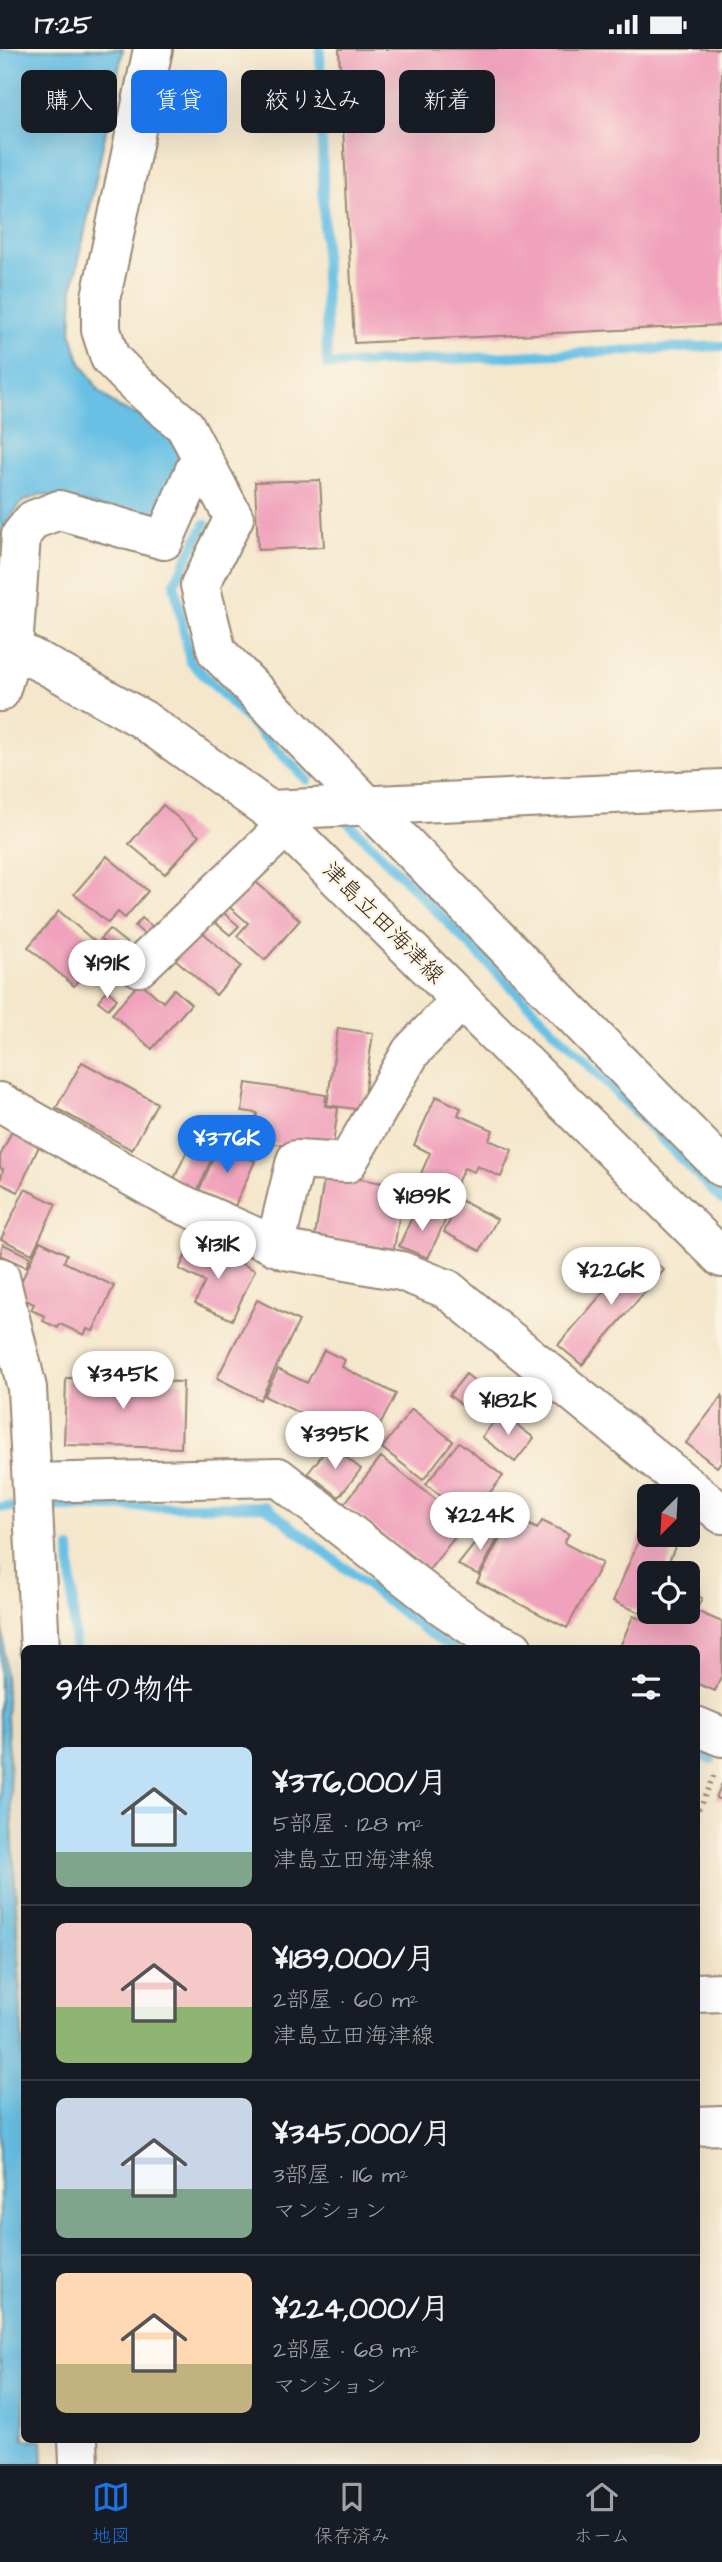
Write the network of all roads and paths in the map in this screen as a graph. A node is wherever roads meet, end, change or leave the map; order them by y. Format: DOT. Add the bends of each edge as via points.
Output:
graph roads {
  1 [pos="153,49"];
  2 [pos="201,456"];
  3 [pos="6,646"];
  4 [pos="0,692"];
  5 [pos="722,789"];
  6 [pos="367,806"];
  7 [pos="277,818"];
  8 [pos="139,967"];
  9 [pos="461,1000"];
  10 [pos="0,1102"];
  11 [pos="722,1167"];
  12 [pos="275,1245"];
  13 [pos="722,1258"];
  14 [pos="0,1277"];
  15 [pos="33,1483"];
  16 [pos="722,1514"];
  17 [pos="40,1645"];
  18 [pos="504,1645"];
  19 [pos="700,1730"];
  20 [pos="720,1753"];
  21 [pos="700,1806"];
  22 [pos="722,1992"];
  23 [pos="700,1993"];
  24 [pos="722,2125"];
  25 [pos="700,2126"];
  26 [pos="78,2443"];
  27 [pos="79,2464"];
  1 -- 2 [label="street" via="102,297 101,330 110,358 185,426"];
  2 -- 3 [label="street" via="164,540 59,510 33,520 21,535"];
  2 -- 6 [label="street" via="234,518 200,586 217,652"];
  3 -- 4 [label="street"];
  3 -- 7 [label="street, 津島立田海津線" via="142,719"];
  5 -- 6 [label="street"];
  6 -- 7 [label="street"];
  6 -- 11 [label="street"];
  7 -- 8 [label="street"];
  7 -- 9 [label="street, 津島立田海津線"];
  9 -- 12 [label="street" via="411,1052 347,1163 296,1160"];
  9 -- 13 [label="street, 津島立田海津線"];
  10 -- 12 [label="street" via="176,1201"];
  12 -- 16 [label="street" via="401,1271 447,1289"];
  14 -- 15 [label="street" via="27,1388"];
  15 -- 17 [label="street"];
  15 -- 18 [label="street" via="278,1477 441,1605"];
  19 -- 20 [label="street"];
  20 -- 21 [label="path"];
  22 -- 23 [label="street"];
  24 -- 25 [label="street"];
  26 -- 27 [label="street"];
}
